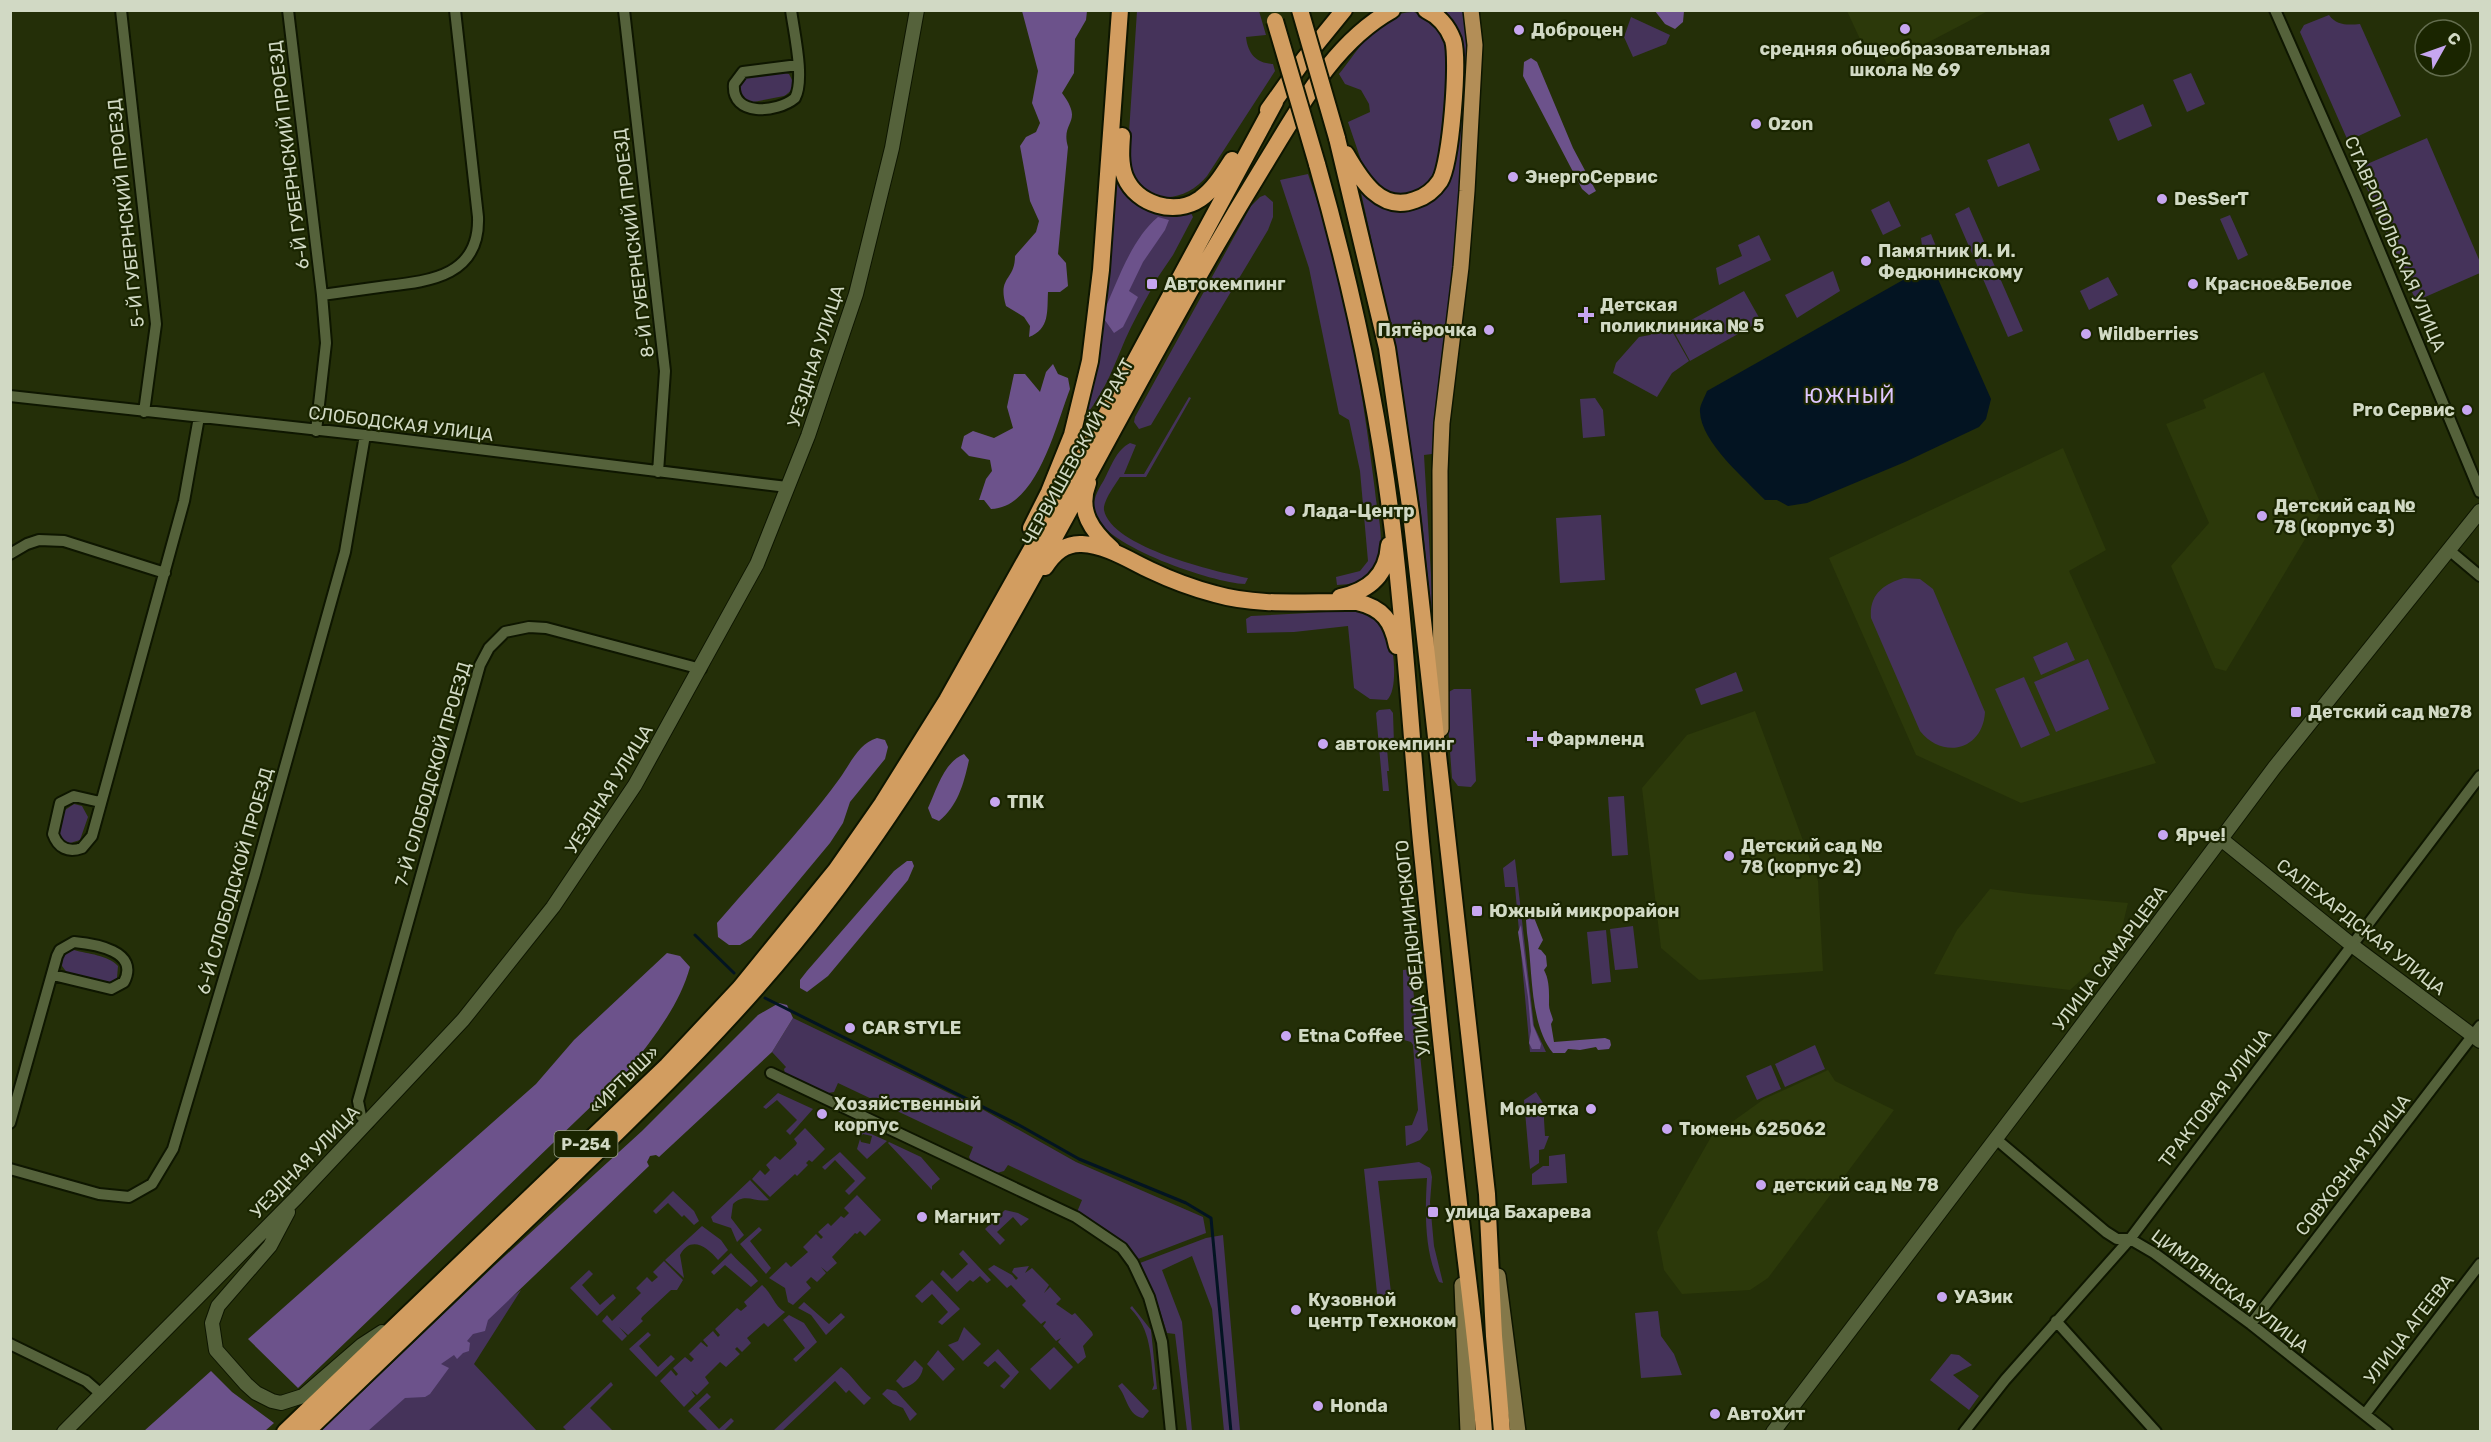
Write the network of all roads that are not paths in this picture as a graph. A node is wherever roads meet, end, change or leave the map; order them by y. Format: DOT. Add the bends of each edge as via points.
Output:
graph roads {
  1 [pos="121,10"];
  2 [pos="288,10"];
  3 [pos="455,10"];
  4 [pos="624,10"];
  5 [pos="791,10"];
  6 [pos="917,10"];
  7 [pos="1120,10"];
  8 [pos="1131,10"];
  9 [pos="1300,10"];
  10 [pos="1344,10"];
  11 [pos="1350,10"];
  12 [pos="1377,10"];
  13 [pos="1392,10"];
  14 [pos="1426,10"];
  15 [pos="1471,10"];
  16 [pos="2275,10"];
  17 [pos="1274,16"];
  18 [pos="1327,32"];
  19 [pos="1348,43"];
  20 [pos="798,65"];
  21 [pos="1275,102"];
  22 [pos="1337,138"];
  23 [pos="322,295"];
  24 [pos="10,396"];
  25 [pos="144,412"];
  26 [pos="199,417"];
  27 [pos="316,430"];
  28 [pos="365,435"];
  29 [pos="1101,449"];
  30 [pos="658,472"];
  31 [pos="787,488"];
  32 [pos="2481,492"];
  33 [pos="2481,511"];
  34 [pos="1391,514"];
  35 [pos="2449,550"];
  36 [pos="1116,553"];
  37 [pos="10,554"];
  38 [pos="165,573"];
  39 [pos="2481,576"];
  40 [pos="1318,601"];
  41 [pos="701,669"];
  42 [pos="1410,697"];
  43 [pos="921,743"];
  44 [pos="2481,776"];
  45 [pos="1441,780"];
  46 [pos="908,789"];
  47 [pos="100,802"];
  48 [pos="2222,839"];
  49 [pos="2353,946"];
  50 [pos="52,975"];
  51 [pos="2478,1034"];
  52 [pos="771,1073"];
  53 [pos="368,1123"];
  54 [pos="10,1124"];
  55 [pos="1996,1139"];
  56 [pos="10,1169"];
  57 [pos="1458,1195"];
  58 [pos="297,1197"];
  59 [pos="1488,1199"];
  60 [pos="2130,1239"];
  61 [pos="2481,1264"];
  62 [pos="401,1320"];
  63 [pos="2056,1322"];
  64 [pos="2251,1324"];
  65 [pos="10,1344"];
  66 [pos="101,1394"];
  67 [pos="2365,1414"];
  68 [pos="64,1431"];
  69 [pos="285,1431"];
  70 [pos="306,1431"];
  71 [pos="1171,1431"];
  72 [pos="1468,1431"];
  73 [pos="1484,1431"];
  74 [pos="1502,1431"];
  75 [pos="1518,1431"];
  76 [pos="1773,1431"];
  77 [pos="1964,1431"];
  78 [pos="2156,1431"];
  79 [pos="2386,1431"];
  1 -- 25 [label="street, 5-Й ГУБЕРНСКИЙ ПРОЕЗД" via="156,324"];
  2 -- 23 [label="street, 6-Й ГУБЕРНСКИЙ ПРОЕЗД"];
  3 -- 23 [label="street" via="478,217 476,243 456,268 437,279"];
  4 -- 30 [label="street, 8-Й ГУБЕРНСКИЙ ПРОЕЗД" via="665,371"];
  5 -- 20 [label="street"];
  6 -- 31 [label="street, УЕЗДНАЯ УЛИЦА" via="892,148 856,294"];
  7 -- 43 [label="highway" via="1099,301 1079,411 1049,492"];
  8 -- 21 [label="highway" via="1121,157 1130,186 1143,198 1174,207 1199,199 1222,176"];
  9 -- 22 [label="highway, bridge"];
  10 -- 18 [label="highway"];
  11 -- 18 [label="main road"];
  12 -- 19 [label="main road"];
  13 -- 19 [label="highway, ЧЕРВИШЕВСКИЙ ТРАКТ"];
  14 -- 22 [label="highway" via="1444,24 1455,51 1448,153 1440,181 1420,198 1401,203 1381,198 1365,184"];
  15 -- 45 [label="main road" via="1475,45 1468,181 1440,471"];
  16 -- 32 [label="street, СТАВРОПОЛЬСКАЯ УЛИЦА"];
  17 -- 34 [label="highway, bridge" via="1355,306"];
  18 -- 21 [label="highway"];
  19 -- 29 [label="highway, ЧЕРВИШЕВСКИЙ ТРАКТ" via="1283,134"];
  20 -- 20 [label="street" via="744,72 734,84 736,99 747,108 789,103 799,92"];
  21 -- 43 [label="highway, ЧЕРВИШЕВСКИЙ ТРАКТ" via="1087,450"];
  22 -- 45 [label="highway" via="1387,348 1411,513"];
  23 -- 27 [label="street, 6-Й ГУБЕРНСКИЙ ПРОЕЗД" via="326,343"];
  24 -- 25 [label="street, СЛОБОДСКАЯ УЛИЦА"];
  25 -- 26 [label="street, СЛОБОДСКАЯ УЛИЦА"];
  26 -- 27 [label="street, СЛОБОДСКАЯ УЛИЦА"];
  26 -- 38 [label="street" via="184,501"];
  27 -- 28 [label="street, СЛОБОДСКАЯ УЛИЦА"];
  28 -- 30 [label="street, СЛОБОДСКАЯ УЛИЦА"];
  28 -- 56 [label="street, 6-Й СЛОБОДСКОЙ ПРОЕЗД" via="345,552 173,1149 152,1184 129,1197 99,1194"];
  29 -- 36 [label="highway" via="1086,488 1084,508 1096,534"];
  29 -- 46 [label="highway, ЧЕРВИШЕВСКИЙ ТРАКТ" via="960,705"];
  30 -- 31 [label="street, СЛОБОДСКАЯ УЛИЦА"];
  31 -- 41 [label="street, УЕЗДНАЯ УЛИЦА" via="757,564"];
  33 -- 35 [label="street, УЛИЦА САМАРЦЕВА"];
  34 -- 40 [label="highway" via="1389,552 1379,577 1357,593"];
  34 -- 42 [label="highway"];
  35 -- 39 [label="street"];
  35 -- 48 [label="street, УЛИЦА САМАРЦЕВА" via="2281,759"];
  36 -- 40 [label="highway" via="1174,581 1216,595 1266,601"];
  36 -- 46 [label="highway" via="1076,544 1054,554 974,698"];
  37 -- 38 [label="street" via="39,540 64,541"];
  38 -- 47 [label="street"];
  40 -- 42 [label="highway" via="1357,602 1384,614 1393,628"];
  41 -- 53 [label="street, УЕЗДНАЯ УЛИЦА" via="635,785 553,907 463,1020"];
  41 -- 53 [label="street, 7-Й СЛОБОДСКОЙ ПРОЕЗД" via="546,628 505,632 489,648 480,665 358,1101 361,1116"];
  42 -- 57 [label="highway, УЛИЦА ФЕДЮНИНСКОГО" via="1421,846"];
  43 -- 62 [label="highway, «ИРТЫШ» / Р-254" via="836,870 740,988 667,1066"];
  44 -- 49 [label="street, ТРАКТОВАЯ УЛИЦА"];
  45 -- 59 [label="highway"];
  46 -- 70 [label="highway, «ИРТЫШ» / Р-254" via="825,905 718,1032"];
  47 -- 47 [label="street" via="88,843 75,850 61,846 53,834 60,803 74,796"];
  48 -- 49 [label="street, САЛЕХАРДСКАЯ УЛИЦА"];
  48 -- 55 [label="street, УЛИЦА САМАРЦЕВА"];
  49 -- 51 [label="street, САЛЕХАРДСКАЯ УЛИЦА"];
  49 -- 60 [label="street, ТРАКТОВАЯ УЛИЦА"];
  50 -- 50 [label="street" via="60,950 74,942 114,951 126,960 128,968 124,982 111,989"];
  50 -- 54 [label="street"];
  51 -- 64 [label="street, СОВХОЗНАЯ УЛИЦА"];
  52 -- 71 [label="street" via="1076,1217 1122,1248 1149,1297 1160,1330"];
  53 -- 58 [label="street, УЕЗДНАЯ УЛИЦА"];
  55 -- 60 [label="street, ЦИМЛЯНСКАЯ УЛИЦА" via="2106,1232 2117,1239"];
  55 -- 76 [label="street, УЛИЦА САМАРЦЕВА"];
  57 -- 72 [label="main road, УЛИЦА ФЕДЮНИНСКОГО"];
  57 -- 73 [label="highway, УЛИЦА ФЕДЮНИНСКОГО" via="1477,1338"];
  58 -- 62 [label="street" via="270,1246 218,1306 212,1323 216,1350 256,1393 282,1403 303,1396 362,1345"];
  58 -- 66 [label="street, УЕЗДНАЯ УЛИЦА"];
  59 -- 74 [label="highway"];
  59 -- 75 [label="main road"];
  60 -- 63 [label="street, ТРАКТОВАЯ УЛИЦА"];
  60 -- 64 [label="street, ЦИМЛЯНСКАЯ УЛИЦА"];
  61 -- 67 [label="street, УЛИЦА АГЕЕВА"];
  62 -- 69 [label="highway, «ИРТЫШ» / Р-254"];
  63 -- 77 [label="street, ТРАКТОВАЯ УЛИЦА"];
  63 -- 78 [label="street"];
  64 -- 67 [label="street, ЦИМЛЯНСКАЯ УЛИЦА"];
  65 -- 66 [label="street" via="75,1375"];
  66 -- 68 [label="street, УЕЗДНАЯ УЛИЦА"];
  67 -- 79 [label="street, ЦИМЛЯНСКАЯ УЛИЦА"];
}
